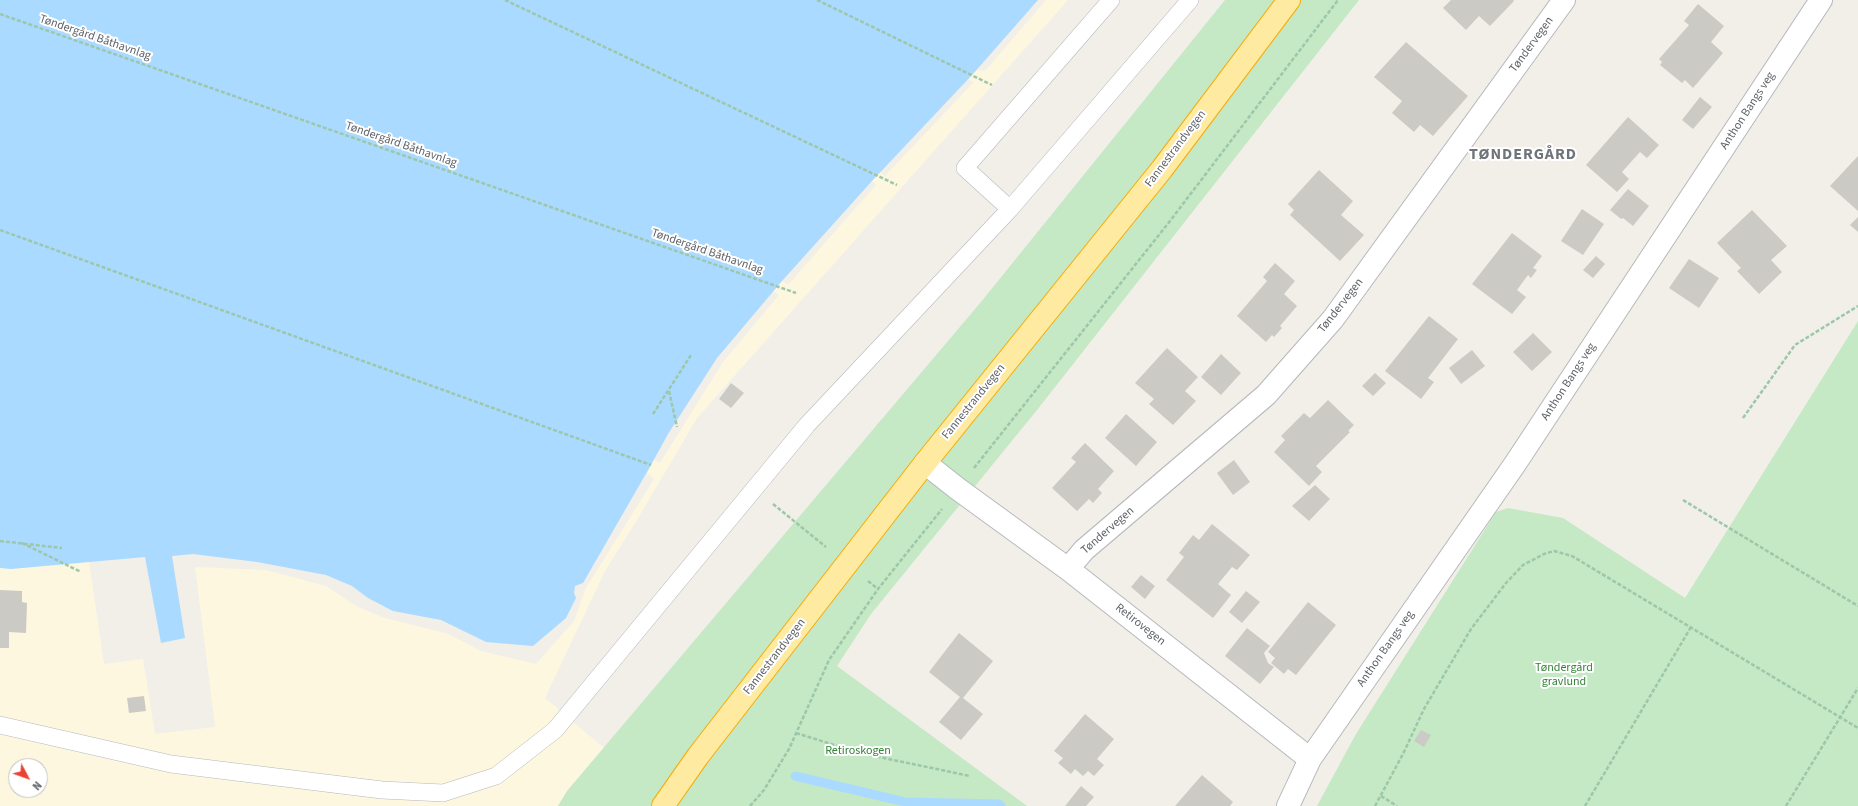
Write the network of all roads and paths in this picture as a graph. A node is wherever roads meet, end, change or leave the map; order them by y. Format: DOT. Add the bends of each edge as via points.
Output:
graph roads {
  1 [pos="505,0"];
  2 [pos="817,0"];
  3 [pos="1111,0"];
  4 [pos="1190,0"];
  5 [pos="1288,0"];
  6 [pos="1338,0"];
  7 [pos="1564,0"];
  8 [pos="1821,0"];
  9 [pos="0,14"];
  10 [pos="992,84"];
  11 [pos="897,185"];
  12 [pos="1010,209"];
  13 [pos="0,230"];
  14 [pos="796,293"];
  15 [pos="1858,306"];
  16 [pos="691,354"];
  17 [pos="668,390"];
  18 [pos="653,414"];
  19 [pos="1743,418"];
  20 [pos="677,427"];
  21 [pos="925,463"];
  22 [pos="651,465"];
  23 [pos="972,472"];
  24 [pos="754,489"];
  25 [pos="1683,500"];
  26 [pos="945,505"];
  27 [pos="0,542"];
  28 [pos="22,543"];
  29 [pos="62,548"];
  30 [pos="827,548"];
  31 [pos="1068,569"];
  32 [pos="81,572"];
  33 [pos="867,580"];
  34 [pos="878,589"];
  35 [pos="1858,606"];
  36 [pos="1691,627"];
  37 [pos="1858,688"];
  38 [pos="1840,717"];
  39 [pos="0,725"];
  40 [pos="1858,728"];
  41 [pos="796,733"];
  42 [pos="1310,759"];
  43 [pos="970,776"];
  44 [pos="1381,796"];
  45 [pos="663,806"];
  46 [pos="750,806"];
  47 [pos="1288,806"];
  48 [pos="1375,806"];
  49 [pos="1397,806"];
  50 [pos="1585,806"];
  51 [pos="1786,806"];
  1 -- 11 [label="path"];
  2 -- 10 [label="path"];
  3 -- 12 [label="lane" via="965,168"];
  4 -- 12 [label="lane"];
  5 -- 21 [label="highway, Fannestrandvegen" via="1162,169"];
  6 -- 23 [label="path" via="1170,221"];
  7 -- 31 [label="street, Tøndervegen" via="1322,331 1266,395 1084,550"];
  8 -- 42 [label="street, Anthon Bangs veg" via="1515,464"];
  9 -- 14 [label="path, Tøndergård Båthavnlag"];
  12 -- 24 [label="lane" via="807,424"];
  13 -- 22 [label="path"];
  15 -- 19 [label="path" via="1795,345"];
  16 -- 17 [label="path"];
  17 -- 18 [label="path"];
  17 -- 20 [label="path"];
  21 -- 31 [label="street, Retirovegen"];
  21 -- 45 [label="highway, Fannestrandvegen" via="698,756"];
  24 -- 30 [label="path"];
  24 -- 39 [label="lane" via="555,730 496,776 443,793 382,790 171,764"];
  25 -- 35 [label="path"];
  26 -- 34 [label="path"];
  27 -- 28 [label="path"];
  28 -- 29 [label="path"];
  28 -- 32 [label="path"];
  31 -- 42 [label="street, Retirovegen"];
  33 -- 34 [label="path"];
  34 -- 41 [label="path" via="829,660"];
  36 -- 38 [label="path"];
  36 -- 44 [label="path" via="1572,556 1554,551 1522,564 1471,629 1424,709"];
  36 -- 50 [label="path"];
  37 -- 38 [label="path"];
  38 -- 40 [label="path"];
  38 -- 51 [label="path"];
  41 -- 43 [label="path" via="860,753"];
  41 -- 46 [label="path" via="764,790"];
  42 -- 47 [label="street"];
  44 -- 48 [label="path"];
  44 -- 49 [label="path"];
}
